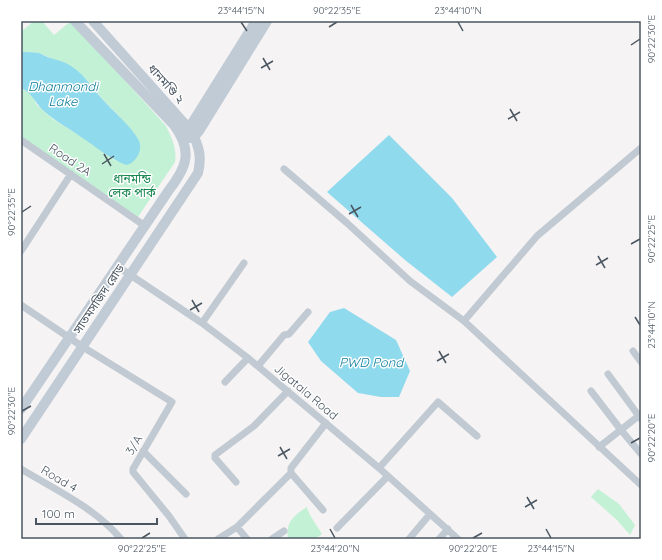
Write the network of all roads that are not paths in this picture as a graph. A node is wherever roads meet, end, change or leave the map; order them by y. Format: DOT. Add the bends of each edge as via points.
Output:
graph roads {
  1 [pos="75,21"];
  2 [pos="93,21"];
  3 [pos="256,21"];
  4 [pos="267,21"];
  5 [pos="188,128"];
  6 [pos="194,138"];
  7 [pos="183,139"];
  8 [pos="21,140"];
  9 [pos="641,148"];
  10 [pos="284,169"];
  11 [pos="198,173"];
  12 [pos="71,174"];
  13 [pos="145,226"];
  14 [pos="21,251"];
  15 [pos="244,263"];
  16 [pos="117,266"];
  17 [pos="130,275"];
  18 [pos="21,305"];
  19 [pos="308,312"];
  20 [pos="464,321"];
  21 [pos="202,323"];
  22 [pos="69,338"];
  23 [pos="83,347"];
  24 [pos="632,351"];
  25 [pos="248,358"];
  26 [pos="641,362"];
  27 [pos="258,366"];
  28 [pos="608,374"];
  29 [pos="225,382"];
  30 [pos="288,391"];
  31 [pos="592,391"];
  32 [pos="21,409"];
  33 [pos="640,417"];
  34 [pos="326,423"];
  35 [pos="621,430"];
  36 [pos="476,436"];
  37 [pos="21,439"];
  38 [pos="599,447"];
  39 [pos="143,451"];
  40 [pos="641,454"];
  41 [pos="379,468"];
  42 [pos="21,469"];
  43 [pos="291,472"];
  44 [pos="388,476"];
  45 [pos="236,482"];
  46 [pos="641,485"];
  47 [pos="186,494"];
  48 [pos="323,510"];
  49 [pos="430,514"];
  50 [pos="237,527"];
  51 [pos="337,528"];
  52 [pos="448,529"];
  53 [pos="284,531"];
  54 [pos="121,539"];
  55 [pos="185,539"];
  56 [pos="218,539"];
  57 [pos="247,539"];
  58 [pos="272,539"];
  59 [pos="409,539"];
  60 [pos="439,539"];
  61 [pos="458,539"];
  1 -- 7 [label="main road, ধানমণ্ডি ২" via="169,120"];
  2 -- 5 [label="main road, ধানমণ্ডি ২"];
  3 -- 5 [label="main road"];
  4 -- 6 [label="main road"];
  5 -- 6 [label="main road, ধানমণ্ডি ২"];
  5 -- 7 [label="main road"];
  6 -- 7 [label="main road"];
  6 -- 11 [label="main road, ধানমণ্ডি ২" via="200,150"];
  7 -- 13 [label="main road, সাতমসজিদ রোড" via="184,165"];
  8 -- 12 [label="street, Road 2A"];
  9 -- 20 [label="street" via="537,236"];
  10 -- 20 [label="street" via="410,281"];
  11 -- 17 [label="main road, সাতমসজিদ রোড"];
  12 -- 13 [label="street, Road 2A"];
  12 -- 14 [label="street"];
  13 -- 16 [label="main road, সাতমসজিদ রোড"];
  15 -- 21 [label="street"];
  16 -- 17 [label="street, Jigatala Road"];
  16 -- 22 [label="main road, সাতমসজিদ রোড"];
  17 -- 21 [label="street, Jigatala Road"];
  17 -- 23 [label="main road, সাতমসজিদ রোড"];
  18 -- 22 [label="street"];
  19 -- 27 [label="street"];
  20 -- 38 [label="street"];
  21 -- 25 [label="street, Jigatala Road"];
  22 -- 23 [label="street"];
  22 -- 32 [label="main road, সাতমসজিদ রোড"];
  23 -- 37 [label="main road, সাতমসজিদ রোড"];
  23 -- 39 [label="street, 3/A" via="172,402"];
  24 -- 26 [label="street"];
  25 -- 27 [label="street, Jigatala Road"];
  25 -- 29 [label="street"];
  27 -- 30 [label="street, Jigatala Road"];
  28 -- 33 [label="street"];
  30 -- 34 [label="street, Jigatala Road"];
  30 -- 45 [label="street" via="254,426 215,455"];
  31 -- 35 [label="street"];
  33 -- 35 [label="street"];
  34 -- 41 [label="street, Jigatala Road"];
  34 -- 43 [label="street" via="291,468"];
  35 -- 38 [label="street"];
  35 -- 40 [label="street"];
  36 -- 41 [label="street" via="438,402"];
  38 -- 46 [label="street"];
  39 -- 47 [label="street"];
  39 -- 55 [label="street, 3/A" via="133,472 170,516"];
  41 -- 44 [label="street, Jigatala Road"];
  42 -- 54 [label="street, Road 4" via="93,512"];
  43 -- 48 [label="street"];
  43 -- 50 [label="street"];
  44 -- 49 [label="street, Jigatala Road"];
  44 -- 51 [label="street"];
  49 -- 52 [label="street, Jigatala Road"];
  49 -- 59 [label="street"];
  50 -- 56 [label="street"];
  50 -- 57 [label="street"];
  52 -- 60 [label="street"];
  52 -- 61 [label="street, Jigatala Road"];
  53 -- 58 [label="street"];
}
